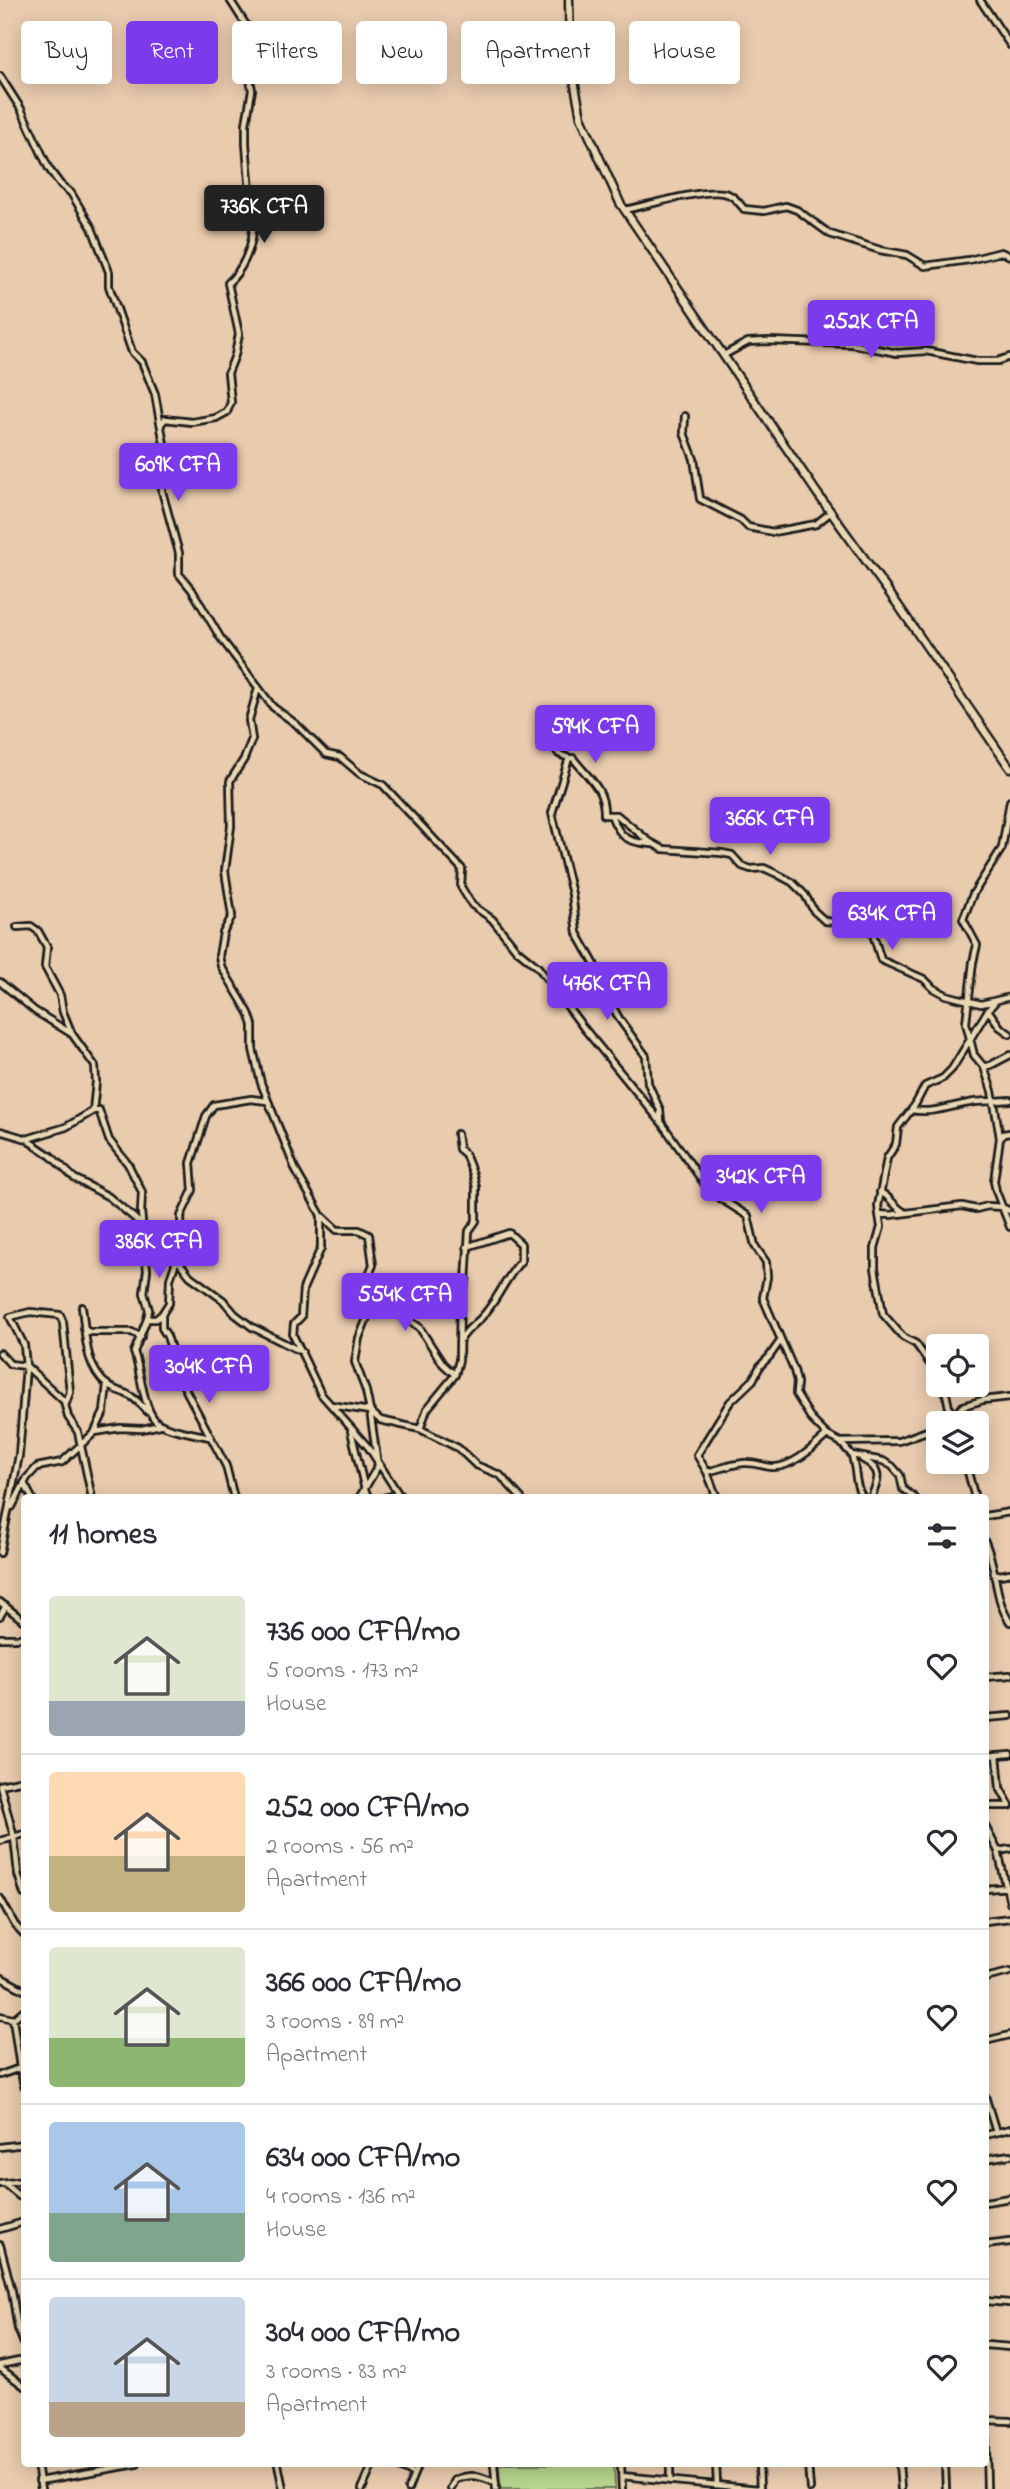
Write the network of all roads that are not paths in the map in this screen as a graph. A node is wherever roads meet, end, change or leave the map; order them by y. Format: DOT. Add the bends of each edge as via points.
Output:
graph roads {
  1 [pos="230,0"];
  2 [pos="569,0"];
  3 [pos="980,0"];
  4 [pos="1010,45"];
  5 [pos="0,76"];
  6 [pos="624,210"];
  7 [pos="1010,257"];
  8 [pos="724,355"];
  9 [pos="1010,357"];
  10 [pos="685,416"];
  11 [pos="160,425"];
  12 [pos="831,512"];
  13 [pos="258,688"];
  14 [pos="557,723"];
  15 [pos="569,758"];
  16 [pos="1010,768"];
  17 [pos="1010,801"];
  18 [pos="611,815"];
  19 [pos="653,844"];
  20 [pos="17,927"];
  21 [pos="0,982"];
  22 [pos="1010,997"];
  23 [pos="968,1000"];
  24 [pos="995,1002"];
  25 [pos="988,1010"];
  26 [pos="72,1034"];
  27 [pos="1010,1034"];
  28 [pos="970,1040"];
  29 [pos="1010,1055"];
  30 [pos="984,1067"];
  31 [pos="1010,1100"];
  32 [pos="267,1101"];
  33 [pos="993,1101"];
  34 [pos="911,1110"];
  35 [pos="93,1111"];
  36 [pos="661,1122"];
  37 [pos="0,1131"];
  38 [pos="1010,1133"];
  39 [pos="457,1134"];
  40 [pos="1000,1139"];
  41 [pos="30,1142"];
  42 [pos="880,1192"];
  43 [pos="1002,1207"];
  44 [pos="1010,1211"];
  45 [pos="905,1213"];
  46 [pos="879,1214"];
  47 [pos="321,1215"];
  48 [pos="144,1227"];
  49 [pos="1010,1227"];
  50 [pos="467,1247"];
  51 [pos="176,1258"];
  52 [pos="368,1279"];
  53 [pos="82,1307"];
  54 [pos="162,1314"];
  55 [pos="147,1319"];
  56 [pos="156,1319"];
  57 [pos="162,1328"];
  58 [pos="84,1329"];
  59 [pos="141,1337"];
  60 [pos="781,1339"];
  61 [pos="461,1340"];
  62 [pos="303,1352"];
  63 [pos="0,1353"];
  64 [pos="926,1358"];
  65 [pos="26,1366"];
  66 [pos="456,1375"];
  67 [pos="107,1384"];
  68 [pos="1010,1397"];
  69 [pos="330,1405"];
  70 [pos="65,1406"];
  71 [pos="958,1411"];
  72 [pos="370,1412"];
  73 [pos="152,1415"];
  74 [pos="161,1425"];
  75 [pos="350,1429"];
  76 [pos="420,1429"];
  77 [pos="926,1431"];
  78 [pos="95,1432"];
  79 [pos="827,1434"];
  80 [pos="209,1437"];
  81 [pos="840,1442"];
  82 [pos="81,1445"];
  83 [pos="852,1455"];
  84 [pos="862,1459"];
  85 [pos="378,1466"];
  86 [pos="707,1472"];
  87 [pos="969,1474"];
  88 [pos="24,1483"];
  89 [pos="365,1490"];
  90 [pos="30,1494"];
  91 [pos="91,1494"];
  92 [pos="233,1494"];
  93 [pos="362,1494"];
  94 [pos="367,1494"];
  95 [pos="399,1494"];
  96 [pos="517,1494"];
  97 [pos="715,1494"];
  98 [pos="860,1494"];
  99 [pos="873,1494"];
  100 [pos="910,1494"];
  101 [pos="974,1494"];
  102 [pos="10,1511"];
  103 [pos="1010,1512"];
  104 [pos="989,1515"];
  105 [pos="0,1553"];
  106 [pos="989,1556"];
  107 [pos="994,1573"];
  108 [pos="1010,1573"];
  109 [pos="0,1602"];
  110 [pos="6,1606"];
  111 [pos="0,1616"];
  112 [pos="21,1618"];
  113 [pos="1010,1622"];
  114 [pos="0,1638"];
  115 [pos="21,1638"];
  116 [pos="1010,1675"];
  117 [pos="989,1677"];
  118 [pos="1010,1716"];
  119 [pos="989,1718"];
  120 [pos="1010,1754"];
  121 [pos="997,1755"];
  122 [pos="989,1756"];
  123 [pos="21,1781"];
  124 [pos="0,1785"];
  125 [pos="989,1806"];
  126 [pos="1010,1806"];
  127 [pos="989,1834"];
  128 [pos="21,1835"];
  129 [pos="14,1837"];
  130 [pos="0,1841"];
  131 [pos="1010,1849"];
  132 [pos="998,1851"];
  133 [pos="21,1884"];
  134 [pos="1009,1887"];
  135 [pos="989,1889"];
  136 [pos="0,1898"];
  137 [pos="1010,1903"];
  138 [pos="1010,1918"];
  139 [pos="989,1921"];
  140 [pos="21,1924"];
  141 [pos="15,1925"];
  142 [pos="21,1931"];
  143 [pos="1010,1972"];
  144 [pos="0,1977"];
  145 [pos="989,1977"];
  146 [pos="21,1990"];
  147 [pos="21,2012"];
  148 [pos="0,2016"];
  149 [pos="13,2019"];
  150 [pos="1010,2035"];
  151 [pos="989,2040"];
  152 [pos="21,2058"];
  153 [pos="21,2069"];
  154 [pos="0,2075"];
  155 [pos="989,2109"];
  156 [pos="1010,2129"];
  157 [pos="996,2132"];
  158 [pos="989,2134"];
  159 [pos="21,2144"];
  160 [pos="0,2147"];
  161 [pos="1010,2155"];
  162 [pos="989,2158"];
  163 [pos="21,2181"];
  164 [pos="3,2184"];
  165 [pos="21,2197"];
  166 [pos="1010,2198"];
  167 [pos="989,2201"];
  168 [pos="21,2223"];
  169 [pos="0,2229"];
  170 [pos="1010,2242"];
  171 [pos="0,2245"];
  172 [pos="989,2245"];
  173 [pos="989,2301"];
  174 [pos="1010,2303"];
  175 [pos="21,2336"];
  176 [pos="989,2345"];
  177 [pos="1010,2347"];
  178 [pos="21,2361"];
  179 [pos="0,2366"];
  180 [pos="21,2384"];
  181 [pos="989,2420"];
  182 [pos="1010,2421"];
  183 [pos="38,2467"];
  184 [pos="120,2467"];
  185 [pos="279,2467"];
  186 [pos="372,2467"];
  187 [pos="399,2467"];
  188 [pos="417,2467"];
  189 [pos="494,2467"];
  190 [pos="621,2467"];
  191 [pos="670,2467"];
  192 [pos="716,2467"];
  193 [pos="759,2467"];
  194 [pos="808,2467"];
  195 [pos="899,2467"];
  196 [pos="945,2467"];
  197 [pos="987,2467"];
  198 [pos="414,2474"];
  199 [pos="622,2476"];
  200 [pos="40,2481"];
  201 [pos="670,2481"];
  202 [pos="717,2484"];
  203 [pos="496,2486"];
  204 [pos="41,2489"];
  205 [pos="284,2489"];
  206 [pos="362,2489"];
  207 [pos="408,2489"];
  208 [pos="451,2489"];
  209 [pos="622,2489"];
  210 [pos="759,2489"];
  211 [pos="810,2489"];
  212 [pos="901,2489"];
  213 [pos="946,2489"];
  214 [pos="987,2489"];
  1 -- 11 [label="street" via="250,36 248,69 253,90 246,144 253,239 237,275 228,283 239,334 228,373 232,402 227,412 216,418 192,422 165,419"];
  2 -- 6 [label="main road" via="570,60 581,117"];
  3 -- 4 [label="street"];
  5 -- 11 [label="street" via="22,109 49,169 71,193 92,228 132,352 142,362 155,394"];
  6 -- 7 [label="street" via="723,192 744,209 786,206 830,234 907,255 925,266 1001,252"];
  6 -- 8 [label="main road"];
  8 -- 9 [label="street" via="748,342 768,341 852,344 897,353 926,351 977,361"];
  8 -- 12 [label="main road"];
  10 -- 12 [label="street" via="684,433 694,459 700,499 748,527 773,532 816,524"];
  11 -- 13 [label="street" via="162,491 179,553 179,573"];
  12 -- 16 [label="main road"];
  13 -- 32 [label="street" via="249,720 253,738 230,781 225,871 232,916 219,956 253,1025 253,1049"];
  13 -- 36 [label="street" via="318,748 340,757 402,802 462,869 461,887 472,905 538,967"];
  14 -- 15 [label="street" via="554,747"];
  15 -- 18 [label="street" via="603,797 604,815"];
  15 -- 36 [label="street" via="552,813 577,933 620,1020 646,1056 648,1083"];
  17 -- 23 [label="street" via="1002,848 963,919 977,945"];
  18 -- 19 [label="street"];
  18 -- 19 [label="street" via="617,831 628,840"];
  19 -- 23 [label="street" via="663,849 732,855 742,866 777,874 792,882 825,921 863,925 873,934 881,960 924,979 946,995"];
  20 -- 26 [label="street" via="31,926 44,939 45,967"];
  21 -- 26 [label="street"];
  22 -- 24 [label="street"];
  23 -- 24 [label="street"];
  23 -- 28 [label="street"];
  24 -- 25 [label="street"];
  25 -- 27 [label="street"];
  25 -- 28 [label="street"];
  26 -- 35 [label="street" via="94,1066"];
  28 -- 30 [label="street"];
  28 -- 34 [label="street" via="952,1069 925,1086"];
  29 -- 30 [label="street"];
  30 -- 33 [label="street"];
  31 -- 33 [label="street"];
  32 -- 47 [label="street" via="296,1171"];
  32 -- 51 [label="street" via="214,1105 206,1116 191,1163 193,1190 181,1216 182,1244"];
  33 -- 34 [label="street" via="939,1111"];
  33 -- 40 [label="street"];
  34 -- 42 [label="street" via="898,1127"];
  35 -- 37 [label="street" via="66,1127 27,1139"];
  35 -- 48 [label="street" via="99,1110 109,1140 139,1184"];
  36 -- 60 [label="street" via="710,1192 748,1216 755,1246 766,1262 763,1298"];
  38 -- 40 [label="street"];
  39 -- 50 [label="street" via="476,1187 476,1221"];
  40 -- 43 [label="street" via="994,1181"];
  41 -- 48 [label="street"];
  42 -- 45 [label="street"];
  42 -- 46 [label="street"];
  43 -- 44 [label="street"];
  43 -- 45 [label="street"];
  43 -- 49 [label="street"];
  45 -- 46 [label="street"];
  46 -- 64 [label="street" via="875,1268 883,1314"];
  47 -- 52 [label="street" via="337,1230 369,1235 373,1265"];
  47 -- 62 [label="street" via="321,1248 294,1324 293,1335"];
  48 -- 51 [label="street"];
  48 -- 55 [label="street"];
  50 -- 61 [label="street" via="466,1282 460,1295"];
  50 -- 61 [label="street" via="509,1233 521,1244 521,1261"];
  51 -- 54 [label="street" via="169,1303"];
  51 -- 62 [label="street" via="235,1314"];
  52 -- 66 [label="street" via="387,1306 419,1326 443,1364"];
  52 -- 72 [label="street" via="367,1318 355,1362"];
  53 -- 58 [label="street"];
  54 -- 56 [label="street"];
  54 -- 57 [label="street"];
  55 -- 56 [label="street"];
  55 -- 59 [label="street"];
  56 -- 57 [label="street"];
  57 -- 80 [label="street" via="181,1381"];
  58 -- 59 [label="street" via="132,1332"];
  58 -- 67 [label="street" via="90,1359"];
  59 -- 73 [label="street" via="134,1352"];
  60 -- 79 [label="street" via="797,1382 796,1394"];
  60 -- 86 [label="street" via="753,1380 730,1402 697,1455"];
  61 -- 66 [label="street"];
  62 -- 69 [label="street"];
  63 -- 65 [label="street" via="10,1364"];
  65 -- 70 [label="street"];
  65 -- 70 [label="street" via="24,1345 10,1317 30,1312 60,1315 70,1392"];
  65 -- 102 [label="street"];
  66 -- 76 [label="street" via="427,1409"];
  67 -- 73 [label="street" via="131,1396"];
  67 -- 78 [label="street" via="104,1412"];
  68 -- 71 [label="street" via="983,1400"];
  69 -- 72 [label="street"];
  69 -- 75 [label="street"];
  70 -- 82 [label="street"];
  72 -- 76 [label="street" via="380,1420"];
  72 -- 85 [label="street"];
  73 -- 74 [label="street"];
  74 -- 78 [label="street"];
  74 -- 80 [label="street"];
  75 -- 85 [label="street" via="369,1448"];
  75 -- 89 [label="street"];
  76 -- 96 [label="street" via="500,1475"];
  77 -- 81 [label="street" via="899,1441"];
  78 -- 82 [label="street"];
  79 -- 81 [label="street"];
  79 -- 86 [label="street" via="790,1464 744,1463"];
  80 -- 92 [label="street" via="226,1466"];
  81 -- 83 [label="street"];
  82 -- 88 [label="street" via="62,1462 37,1467"];
  82 -- 91 [label="street"];
  83 -- 84 [label="street"];
  83 -- 98 [label="street"];
  84 -- 99 [label="street" via="876,1470"];
  84 -- 100 [label="street" via="892,1466"];
  85 -- 89 [label="street"];
  85 -- 95 [label="street"];
  86 -- 97 [label="street"];
  87 -- 101 [label="street"];
  88 -- 90 [label="street"];
  88 -- 102 [label="street"];
  89 -- 93 [label="street"];
  89 -- 94 [label="street"];
  102 -- 105 [label="street"];
  103 -- 104 [label="street"];
  106 -- 107 [label="street"];
  107 -- 108 [label="street"];
  107 -- 113 [label="street"];
  109 -- 110 [label="street"];
  110 -- 111 [label="street"];
  110 -- 112 [label="street"];
  114 -- 115 [label="street"];
  116 -- 117 [label="street"];
  118 -- 119 [label="street"];
  120 -- 121 [label="street"];
  121 -- 122 [label="street"];
  121 -- 126 [label="street" via="1000,1788"];
  123 -- 124 [label="street"];
  124 -- 129 [label="street"];
  125 -- 126 [label="street"];
  127 -- 132 [label="street"];
  128 -- 129 [label="street"];
  129 -- 130 [label="street"];
  129 -- 133 [label="street"];
  131 -- 132 [label="street"];
  132 -- 134 [label="street"];
  134 -- 135 [label="street"];
  134 -- 137 [label="street"];
  136 -- 141 [label="street"];
  138 -- 139 [label="street"];
  140 -- 141 [label="street"];
  141 -- 142 [label="street"];
  143 -- 145 [label="street"];
  144 -- 146 [label="street"];
  147 -- 149 [label="street"];
  148 -- 149 [label="street"];
  149 -- 152 [label="street"];
  150 -- 151 [label="street"];
  153 -- 154 [label="street"];
  155 -- 157 [label="street"];
  156 -- 157 [label="street"];
  157 -- 158 [label="street"];
  159 -- 160 [label="street"];
  161 -- 162 [label="street"];
  163 -- 164 [label="street"];
  164 -- 165 [label="street"];
  166 -- 167 [label="street"];
  168 -- 169 [label="street"];
  170 -- 172 [label="street"];
  171 -- 175 [label="street"];
  173 -- 174 [label="street"];
  176 -- 177 [label="street"];
  178 -- 179 [label="street"];
  179 -- 180 [label="street"];
  181 -- 182 [label="street"];
  183 -- 200 [label="street"];
  184 -- 200 [label="street"];
  185 -- 205 [label="street"];
  186 -- 206 [label="street"];
  187 -- 198 [label="street"];
  188 -- 198 [label="street"];
  189 -- 203 [label="street"];
  190 -- 199 [label="street"];
  191 -- 201 [label="street"];
  192 -- 202 [label="street"];
  193 -- 210 [label="street"];
  194 -- 211 [label="street"];
  195 -- 212 [label="street"];
  196 -- 213 [label="street"];
  197 -- 214 [label="street"];
  198 -- 207 [label="street"];
  199 -- 201 [label="street"];
  199 -- 209 [label="street"];
  200 -- 204 [label="street"];
  201 -- 202 [label="street"];
  202 -- 210 [label="street"];
  203 -- 208 [label="street" via="469,2475 456,2480"];
}
